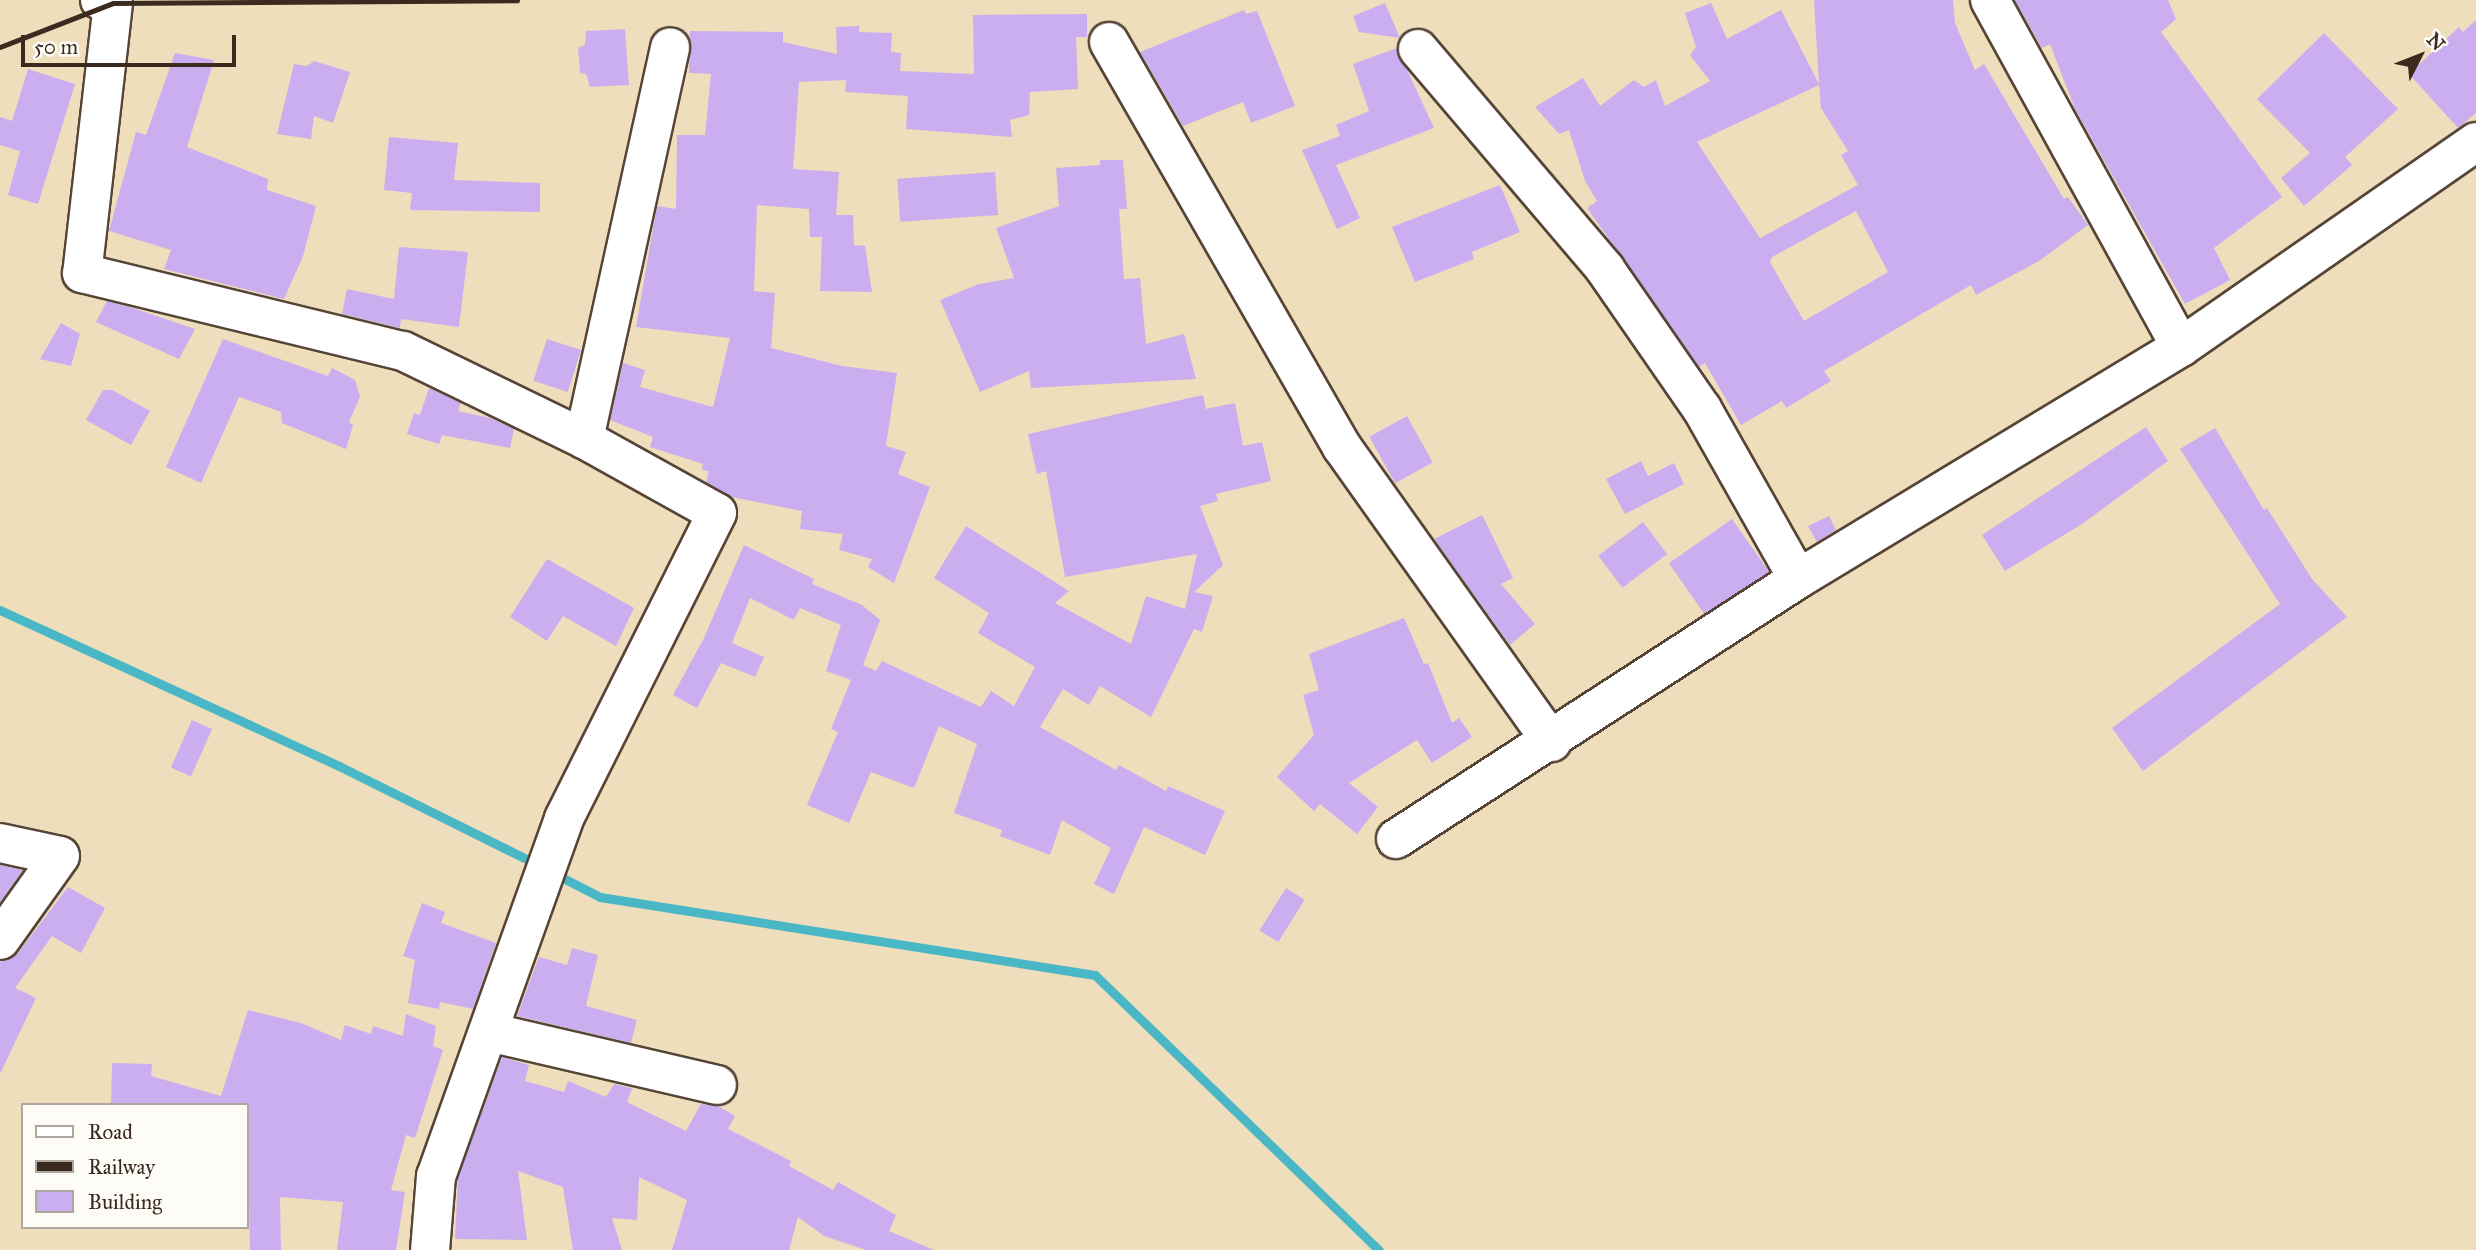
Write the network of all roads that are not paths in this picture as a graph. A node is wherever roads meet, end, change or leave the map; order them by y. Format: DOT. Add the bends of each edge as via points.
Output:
graph roads {
  1 [pos="100,0"];
  2 [pos="1990,0"];
  3 [pos="1109,42"];
  4 [pos="670,47"];
  5 [pos="1418,50"];
  6 [pos="2476,142"];
  7 [pos="2181,347"];
  8 [pos="584,439"];
  9 [pos="1798,579"];
  10 [pos="1552,742"];
  11 [pos="1396,839"];
  12 [pos="0,843"];
  13 [pos="0,940"];
  14 [pos="489,1032"];
  15 [pos="717,1085"];
  16 [pos="430,1250"];
  1 -- 8 [label="street" via="113,3 82,273 403,351"];
  2 -- 7 [label="street"];
  3 -- 10 [label="street" via="1342,447"];
  4 -- 8 [label="street"];
  5 -- 9 [label="street" via="1605,269 1702,410"];
  6 -- 7 [label="street"];
  7 -- 9 [label="street"];
  8 -- 14 [label="street" via="717,513 564,819"];
  9 -- 10 [label="street"];
  10 -- 11 [label="street"];
  12 -- 13 [label="street" via="60,856"];
  14 -- 15 [label="street"];
  14 -- 16 [label="street" via="436,1177"];
}
